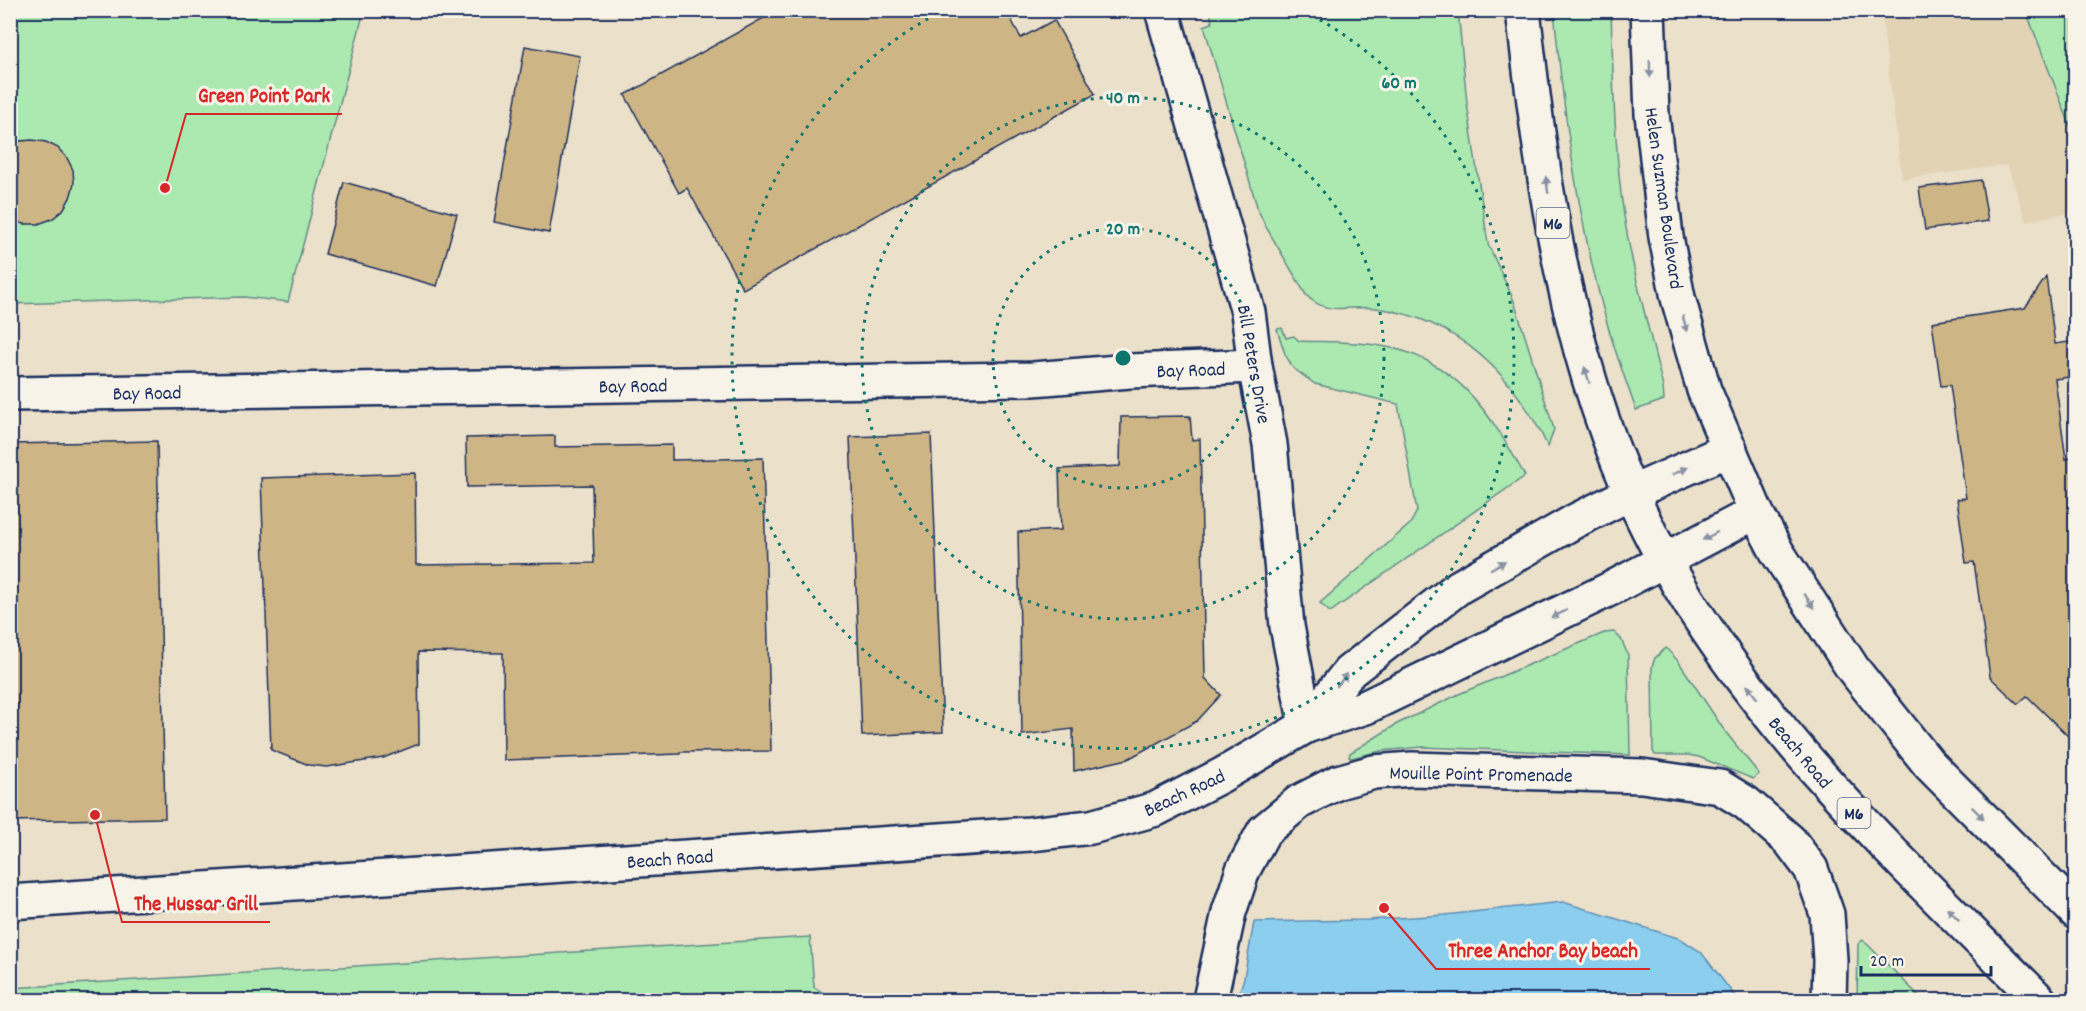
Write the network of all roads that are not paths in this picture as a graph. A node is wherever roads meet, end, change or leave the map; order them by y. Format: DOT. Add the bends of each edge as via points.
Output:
graph roads {
  1 [pos="1162,10"];
  2 [pos="1523,10"];
  3 [pos="1648,10"];
  4 [pos="1255,366"];
  5 [pos="10,394"];
  6 [pos="1730,449"];
  7 [pos="1631,493"];
  8 [pos="1756,512"];
  9 [pos="1664,560"];
  10 [pos="1306,726"];
  11 [pos="10,902"];
  12 [pos="2076,912"];
  13 [pos="1210,1000"];
  14 [pos="1829,1000"];
  15 [pos="2038,1000"];
  1 -- 4 [label="street, Bill Peters Drive" via="1248,312"];
  7 -- 2 [label="street, M6, one-way" via="1605,431 1582,359 1559,265"];
  3 -- 6 [label="street, Helen Suzman Boulevard, one-way" via="1652,114 1666,237 1678,298 1704,390"];
  4 -- 5 [label="street, Bay Road" via="1022,380"];
  4 -- 10 [label="street, Bill Peters Drive" via="1270,444 1287,626"];
  7 -- 6 [label="street, Beach Road, one-way"];
  6 -- 8 [label="street"];
  7 -- 9 [label="street, Beach Road / M6"];
  10 -- 7 [label="street, Beach Road, one-way" via="1349,672 1459,587"];
  8 -- 9 [label="street, Beach Road, one-way"];
  8 -- 12 [label="street, one-way" via="1777,552 1853,669 1894,721 1929,764"];
  9 -- 10 [label="street, Beach Road, one-way" via="1366,707"];
  15 -- 9 [label="street, Beach Road / M6, one-way" via="1846,805 1751,692"];
  10 -- 11 [label="street, Beach Road" via="1222,776 1156,809 1091,827"];
  13 -- 14 [label="street, Mouille Point Promenade" via="1229,912 1243,870 1264,831 1299,802 1338,782 1374,772 1412,769 1642,776 1720,787 1746,803 1790,841 1811,869 1827,914"];
}
